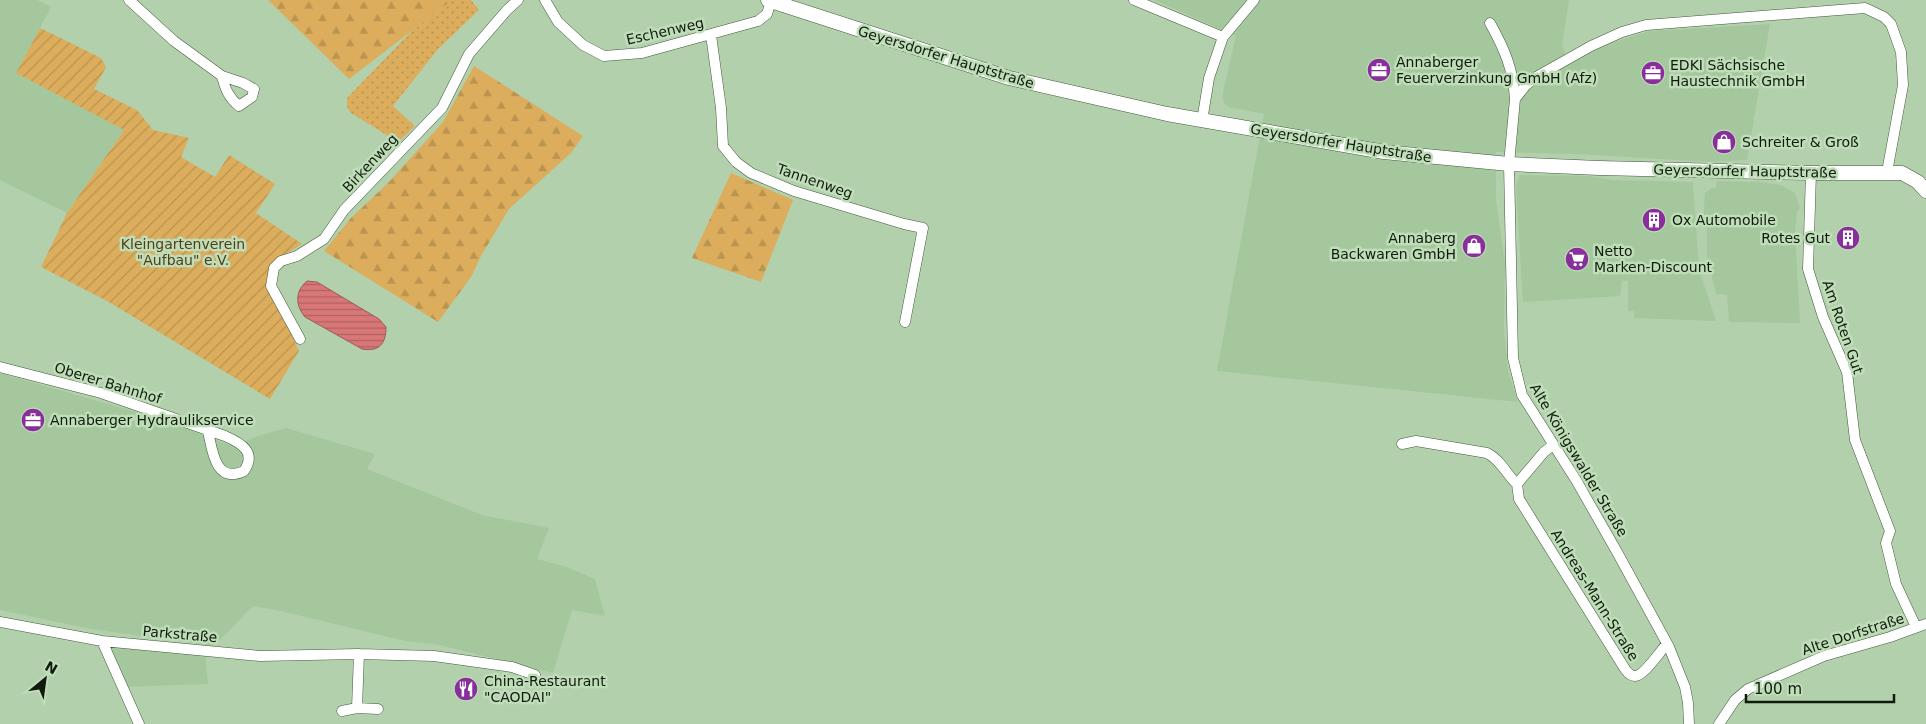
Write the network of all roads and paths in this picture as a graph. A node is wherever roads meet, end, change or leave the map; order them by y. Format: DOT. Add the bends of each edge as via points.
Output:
graph roads {
  1 [pos="129,0"];
  2 [pos="518,0"];
  3 [pos="545,0"];
  4 [pos="1134,0"];
  5 [pos="1254,0"];
  6 [pos="769,1"];
  7 [pos="1490,23"];
  8 [pos="711,35"];
  9 [pos="1223,37"];
  10 [pos="222,76"];
  11 [pos="1515,99"];
  12 [pos="1202,121"];
  13 [pos="1509,164"];
  14 [pos="1887,172"];
  15 [pos="1811,173"];
  16 [pos="1926,191"];
  17 [pos="905,322"];
  18 [pos="300,338"];
  19 [pos="0,366"];
  20 [pos="208,431"];
  21 [pos="1402,444"];
  22 [pos="1553,445"];
  23 [pos="1517,484"];
  24 [pos="0,622"];
  25 [pos="1921,626"];
  26 [pos="102,641"];
  27 [pos="1667,644"];
  28 [pos="359,654"];
  29 [pos="535,676"];
  30 [pos="357,708"];
  31 [pos="378,709"];
  32 [pos="342,711"];
  33 [pos="139,724"];
  34 [pos="1689,724"];
  35 [pos="1719,724"];
  1 -- 10 [label="street" via="174,41"];
  2 -- 18 [label="street, Birkenweg" via="470,54 442,108 344,210 324,239 297,256 281,261 274,268 272,286"];
  3 -- 8 [label="street, Eschenweg" via="558,22 583,46 604,56 642,53"];
  4 -- 9 [label="street"];
  5 -- 9 [label="street"];
  6 -- 8 [label="street, Eschenweg" via="767,14 758,21"];
  6 -- 12 [label="main road, Geyersdorfer Hauptstraße" via="1009,78"];
  7 -- 11 [label="street, Alte Königswalder Straße" via="1506,53"];
  8 -- 17 [label="street, Tannenweg" via="724,146 736,162 750,173 794,191 923,228"];
  9 -- 12 [label="street" via="1210,78"];
  11 -- 13 [label="street, Alte Königswalder Straße"];
  11 -- 14 [label="street" via="1536,76 1591,46 1646,25 1865,8 1884,16 1891,24 1901,52 1903,84"];
  12 -- 13 [label="main road, Geyersdorfer Hauptstraße" via="1384,152"];
  13 -- 15 [label="main road, Geyersdorfer Hauptstraße"];
  13 -- 22 [label="street, Alte Königswalder Straße" via="1513,358 1522,395"];
  14 -- 15 [label="main road, Geyersdorfer Hauptstraße"];
  14 -- 16 [label="main road, Geyersdorfer Hauptstraße" via="1902,173"];
  15 -- 25 [label="street, Am Roten Gut" via="1808,269 1823,316 1847,372 1855,440 1890,531 1886,543 1896,584"];
  19 -- 20 [label="street, Oberer Bahnhof" via="101,393"];
  20 -- 20 [label="street, Oberer Bahnhof" via="219,468 228,474 244,471 248,463 244,446"];
  21 -- 23 [label="street, Andreas-Mann-Straße" via="1416,442 1487,452"];
  22 -- 23 [label="street"];
  22 -- 27 [label="street, Alte Königswalder Straße"];
  23 -- 27 [label="street, Andreas-Mann-Straße" via="1519,499 1630,675 1642,673"];
  24 -- 26 [label="street, Parkstraße"];
  25 -- 35 [label="street, Alte Dorfstraße" via="1824,656 1748,689 1735,700"];
  26 -- 28 [label="street, Parkstraße" via="260,656"];
  26 -- 33 [label="street"];
  27 -- 34 [label="street, Alte Königswalder Straße" via="1685,687"];
  28 -- 29 [label="street, Parkstraße" via="434,656 512,667"];
  28 -- 30 [label="street"];
  30 -- 31 [label="street"];
  30 -- 32 [label="street"];
}
